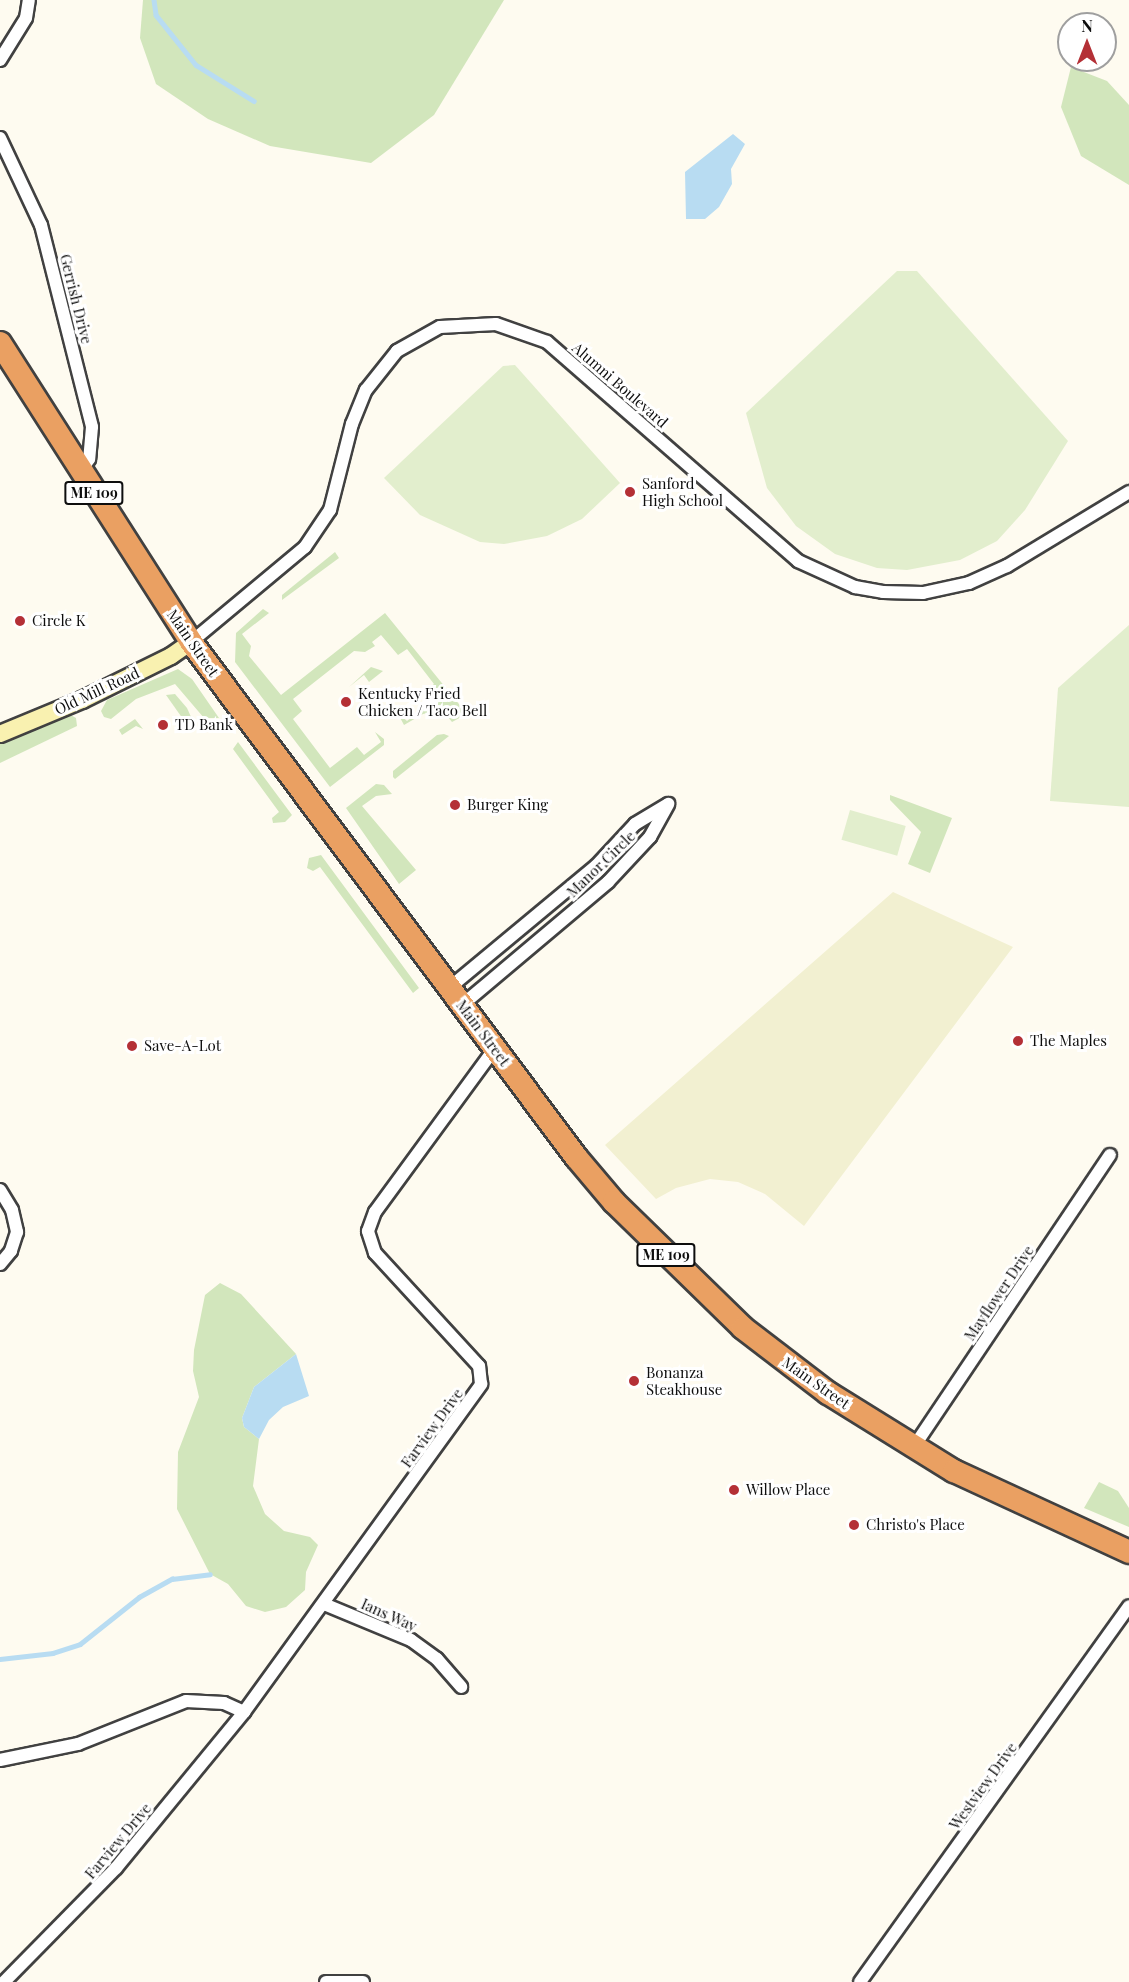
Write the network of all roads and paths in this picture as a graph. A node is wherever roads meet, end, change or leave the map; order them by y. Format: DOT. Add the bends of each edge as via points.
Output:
graph roads {
  1 [pos="29,0"];
  2 [pos="0,60"];
  3 [pos="0,138"];
  4 [pos="0,343"];
  5 [pos="80,473"];
  6 [pos="1129,492"];
  7 [pos="191,642"];
  8 [pos="0,734"];
  9 [pos="455,996"];
  10 [pos="495,1048"];
  11 [pos="1110,1155"];
  12 [pos="0,1190"];
  13 [pos="0,1264"];
  14 [pos="913,1448"];
  15 [pos="1129,1552"];
  16 [pos="324,1604"];
  17 [pos="1129,1606"];
  18 [pos="461,1687"];
  19 [pos="244,1712"];
  20 [pos="0,1760"];
  21 [pos="4,1982"];
  22 [pos="326,1982"];
  23 [pos="363,1982"];
  24 [pos="860,1982"];
  1 -- 2 [label="street" via="26,18"];
  3 -- 5 [label="street, Gerrish Drive" via="23,179 41,225 84,394 93,444"];
  4 -- 5 [label="highway, Main Street / ME 109"];
  5 -- 7 [label="highway, Main Street / ME 109"];
  6 -- 7 [label="street, Alumni Boulevard" via="1007,566 969,583 944,591 900,594 855,587 798,561 547,342 496,324 440,327 397,351 366,390 352,424 330,510 305,547"];
  7 -- 8 [label="street, Old Mill Road" via="92,695"];
  7 -- 9 [label="highway, Main Street / ME 109"];
  9 -- 9 [label="street, Manor Circle" via="608,882 650,837 668,804 635,824 596,866"];
  9 -- 10 [label="highway, Main Street / ME 109"];
  10 -- 14 [label="highway, Main Street / ME 109" via="591,1175 692,1282 785,1362"];
  10 -- 16 [label="street, Farview Drive" via="375,1212 368,1231 375,1253 479,1366 481,1384"];
  11 -- 14 [label="street, Mayflower Drive"];
  12 -- 13 [label="street" via="15,1219 17,1232 11,1251"];
  14 -- 15 [label="highway, Main Street / ME 109" via="994,1491"];
  16 -- 18 [label="street, Ians Way" via="411,1640 437,1659"];
  16 -- 19 [label="street, Farview Drive"];
  17 -- 24 [label="street, Westview Drive"];
  19 -- 20 [label="street" via="224,1703 186,1701 78,1744"];
  19 -- 21 [label="street, Farview Drive" via="116,1868"];
  22 -- 23 [label="street"];
}
